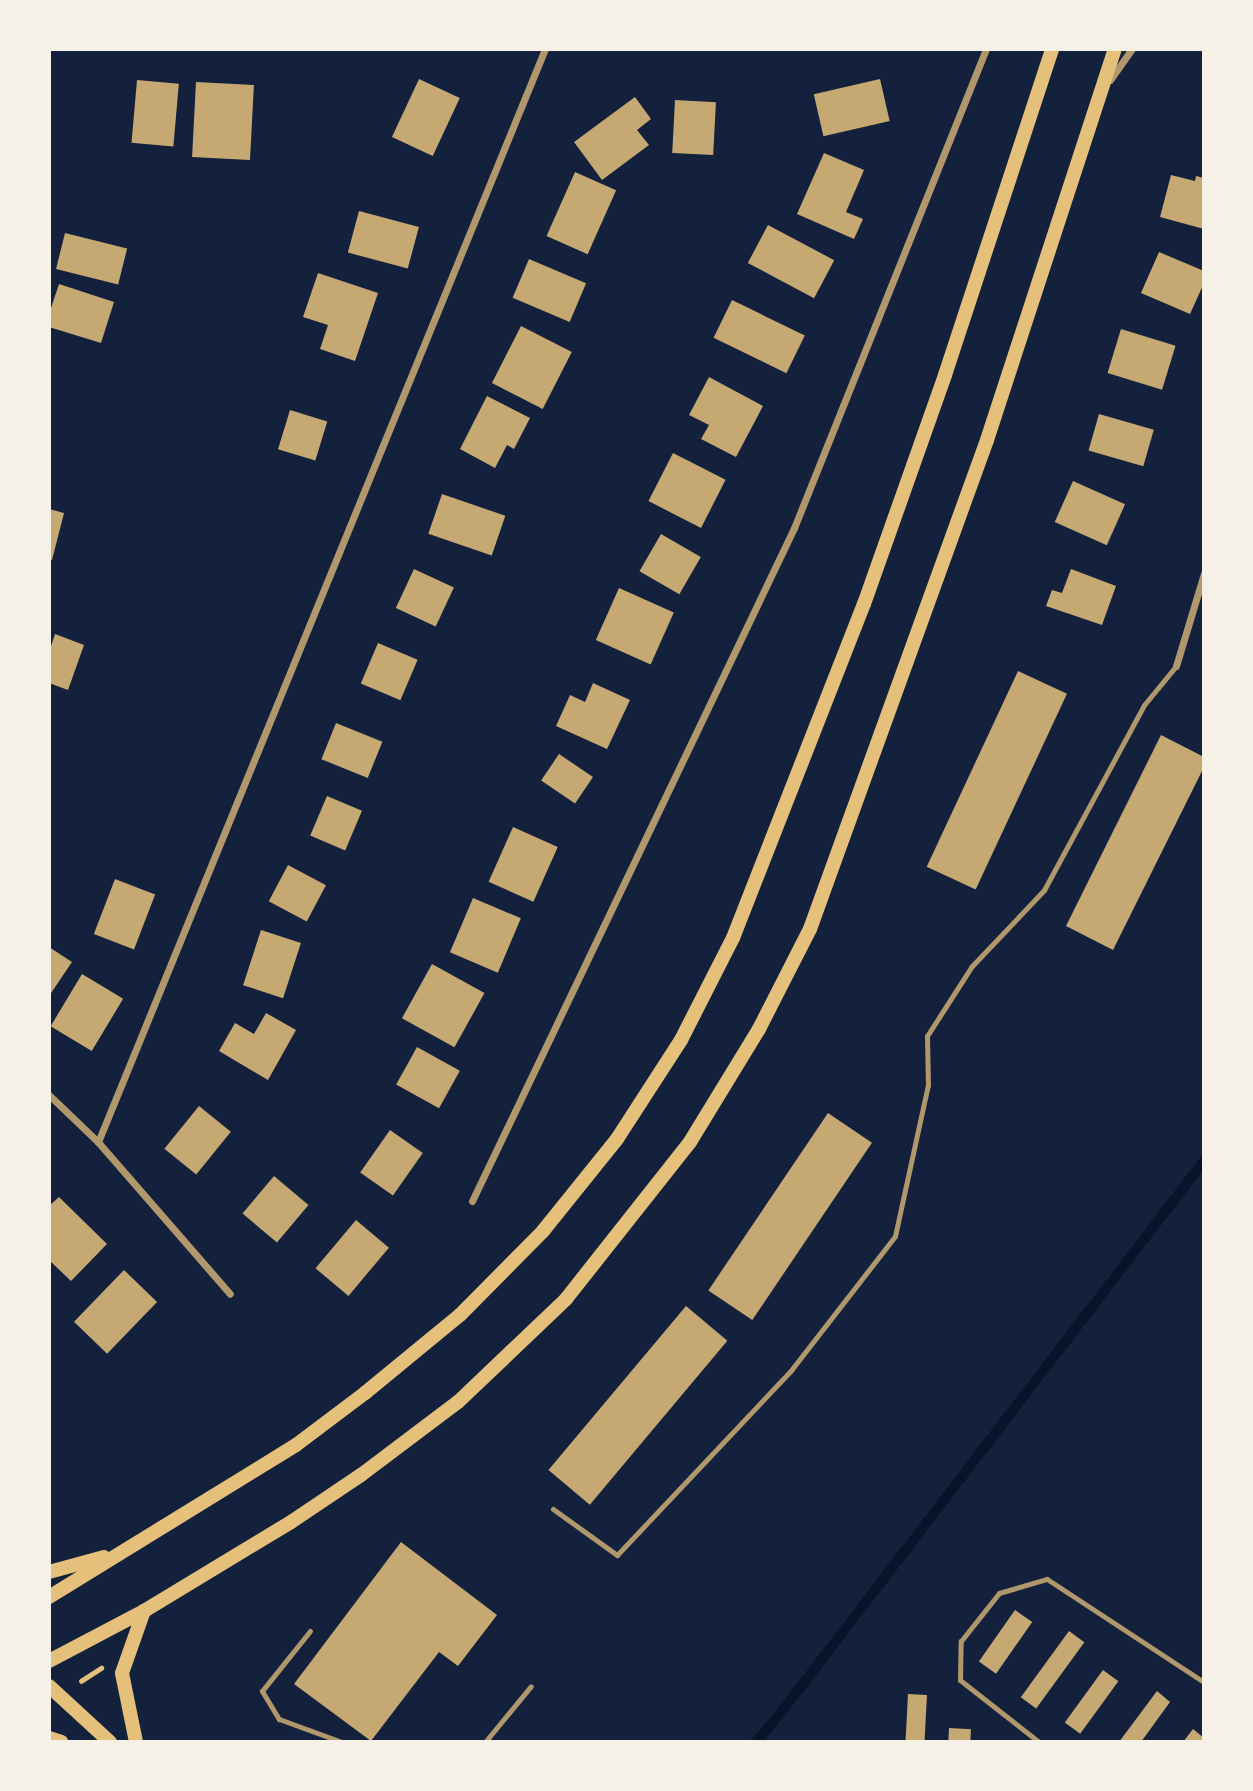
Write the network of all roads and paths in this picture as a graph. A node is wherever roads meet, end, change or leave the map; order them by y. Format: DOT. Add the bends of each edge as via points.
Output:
graph roads {
  1 [pos="545,49"];
  2 [pos="986,49"];
  3 [pos="1052,49"];
  4 [pos="1115,49"];
  5 [pos="1132,49"];
  6 [pos="1102,92"];
  7 [pos="1204,573"];
  8 [pos="1176,666"];
  9 [pos="49,1095"];
  10 [pos="98,1142"];
  11 [pos="472,1201"];
  12 [pos="230,1294"];
  13 [pos="553,1509"];
  14 [pos="122,1551"];
  15 [pos="49,1572"];
  16 [pos="49,1597"];
  17 [pos="144,1611"];
  18 [pos="310,1631"];
  19 [pos="49,1661"];
  20 [pos="102,1667"];
  21 [pos="81,1681"];
  22 [pos="1204,1682"];
  23 [pos="49,1686"];
  24 [pos="531,1686"];
  25 [pos="49,1738"];
  26 [pos="61,1742"];
  27 [pos="110,1742"];
  28 [pos="136,1742"];
  29 [pos="342,1742"];
  30 [pos="485,1742"];
  31 [pos="1039,1742"];
  1 -- 10 [label="street"];
  2 -- 11 [label="street" via="794,528"];
  3 -- 14 [label="main road" via="864,604 733,938 681,1040 617,1139 543,1231 460,1315 296,1445"];
  4 -- 6 [label="main road"];
  5 -- 6 [label="street"];
  6 -- 17 [label="main road" via="987,440 810,929 759,1029 690,1142 566,1299 457,1402 291,1522"];
  7 -- 8 [label="street"];
  8 -- 13 [label="lane" via="1144,705 1044,890 972,966 927,1036 928,1085 895,1236 792,1369 617,1555"];
  9 -- 10 [label="street"];
  10 -- 12 [label="street"];
  14 -- 15 [label="main road"];
  14 -- 16 [label="main road"];
  17 -- 19 [label="main road"];
  17 -- 28 [label="main road" via="121,1673"];
  18 -- 29 [label="lane" via="262,1691 279,1718"];
  20 -- 21 [label="path"];
  22 -- 31 [label="lane" via="1047,1579 999,1593 961,1641 960,1680"];
  23 -- 27 [label="main road"];
  24 -- 30 [label="lane"];
  25 -- 26 [label="main road"];
}
